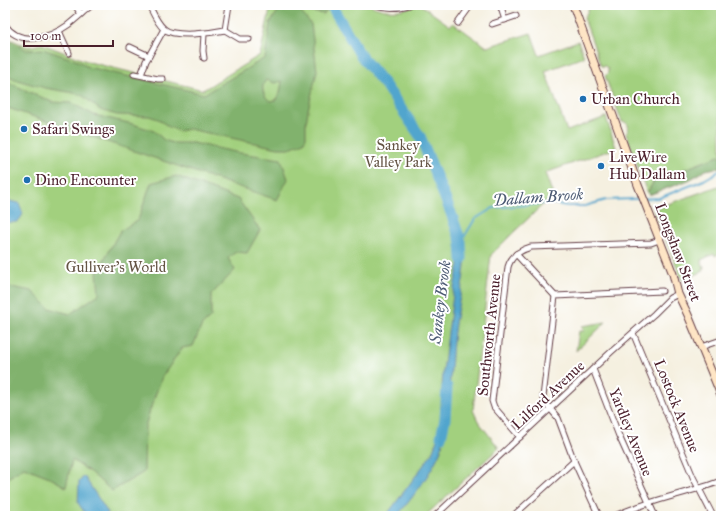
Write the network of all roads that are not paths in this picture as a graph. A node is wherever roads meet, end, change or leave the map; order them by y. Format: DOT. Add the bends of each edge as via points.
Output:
graph roads {
  1 [pos="75,5"];
  2 [pos="92,5"];
  3 [pos="149,5"];
  4 [pos="229,5"];
  5 [pos="376,5"];
  6 [pos="409,5"];
  7 [pos="472,5"];
  8 [pos="499,5"];
  9 [pos="575,5"];
  10 [pos="81,14"];
  11 [pos="516,16"];
  12 [pos="505,20"];
  13 [pos="458,23"];
  14 [pos="492,24"];
  15 [pos="5,25"];
  16 [pos="164,30"];
  17 [pos="225,30"];
  18 [pos="58,31"];
  19 [pos="204,34"];
  20 [pos="249,38"];
  21 [pos="130,47"];
  22 [pos="69,53"];
  23 [pos="149,56"];
  24 [pos="204,58"];
  25 [pos="134,74"];
  26 [pos="141,75"];
  27 [pos="163,79"];
  28 [pos="659,240"];
  29 [pos="516,254"];
  30 [pos="662,291"];
  31 [pos="653,292"];
  32 [pos="678,294"];
  33 [pos="554,296"];
  34 [pos="654,299"];
  35 [pos="634,333"];
  36 [pos="721,340"];
  37 [pos="701,347"];
  38 [pos="593,370"];
  39 [pos="721,395"];
  40 [pos="551,409"];
  41 [pos="520,437"];
  42 [pos="574,461"];
  43 [pos="721,481"];
  44 [pos="698,488"];
  45 [pos="648,503"];
  46 [pos="435,516"];
  47 [pos="513,516"];
  48 [pos="599,516"];
  49 [pos="615,516"];
  50 [pos="655,516"];
  51 [pos="713,516"];
  1 -- 10 [label="street"];
  2 -- 10 [label="street"];
  3 -- 16 [label="street"];
  4 -- 17 [label="street"];
  5 -- 6 [label="street" via="394,8"];
  7 -- 13 [label="street"];
  8 -- 12 [label="street"];
  9 -- 28 [label="street, Longshaw Street"];
  10 -- 18 [label="street"];
  11 -- 12 [label="street"];
  12 -- 14 [label="street"];
  15 -- 18 [label="street" via="16,36 29,39 48,36"];
  16 -- 19 [label="street"];
  16 -- 23 [label="street"];
  17 -- 19 [label="street"];
  17 -- 20 [label="street" via="240,39"];
  18 -- 22 [label="street"];
  19 -- 24 [label="street"];
  21 -- 23 [label="street"];
  23 -- 26 [label="street"];
  25 -- 26 [label="street"];
  26 -- 27 [label="street"];
  28 -- 29 [label="street" via="651,243 531,248"];
  28 -- 32 [label="street, Longshaw Street"];
  29 -- 33 [label="street"];
  29 -- 41 [label="street, Southworth Avenue" via="508,267 492,401 494,407"];
  30 -- 31 [label="street"];
  31 -- 33 [label="street"];
  31 -- 34 [label="street"];
  32 -- 35 [label="street, Lilford Avenue" via="670,298"];
  32 -- 37 [label="street, Longshaw Street"];
  33 -- 40 [label="street" via="543,394 544,402"];
  35 -- 38 [label="street, Lilford Avenue"];
  35 -- 44 [label="street, Lostock Avenue"];
  36 -- 37 [label="street"];
  37 -- 39 [label="street, Longshaw Street"];
  38 -- 40 [label="street, Lilford Avenue"];
  38 -- 45 [label="street, Yardley Avenue"];
  40 -- 41 [label="street, Lilford Avenue"];
  40 -- 42 [label="street" via="558,418"];
  41 -- 46 [label="street, Lilford Avenue"];
  42 -- 47 [label="street"];
  42 -- 48 [label="street"];
  43 -- 44 [label="street"];
  44 -- 45 [label="street"];
  44 -- 51 [label="street, Lostock Avenue"];
  45 -- 49 [label="street"];
  45 -- 50 [label="street, Yardley Avenue"];
}
